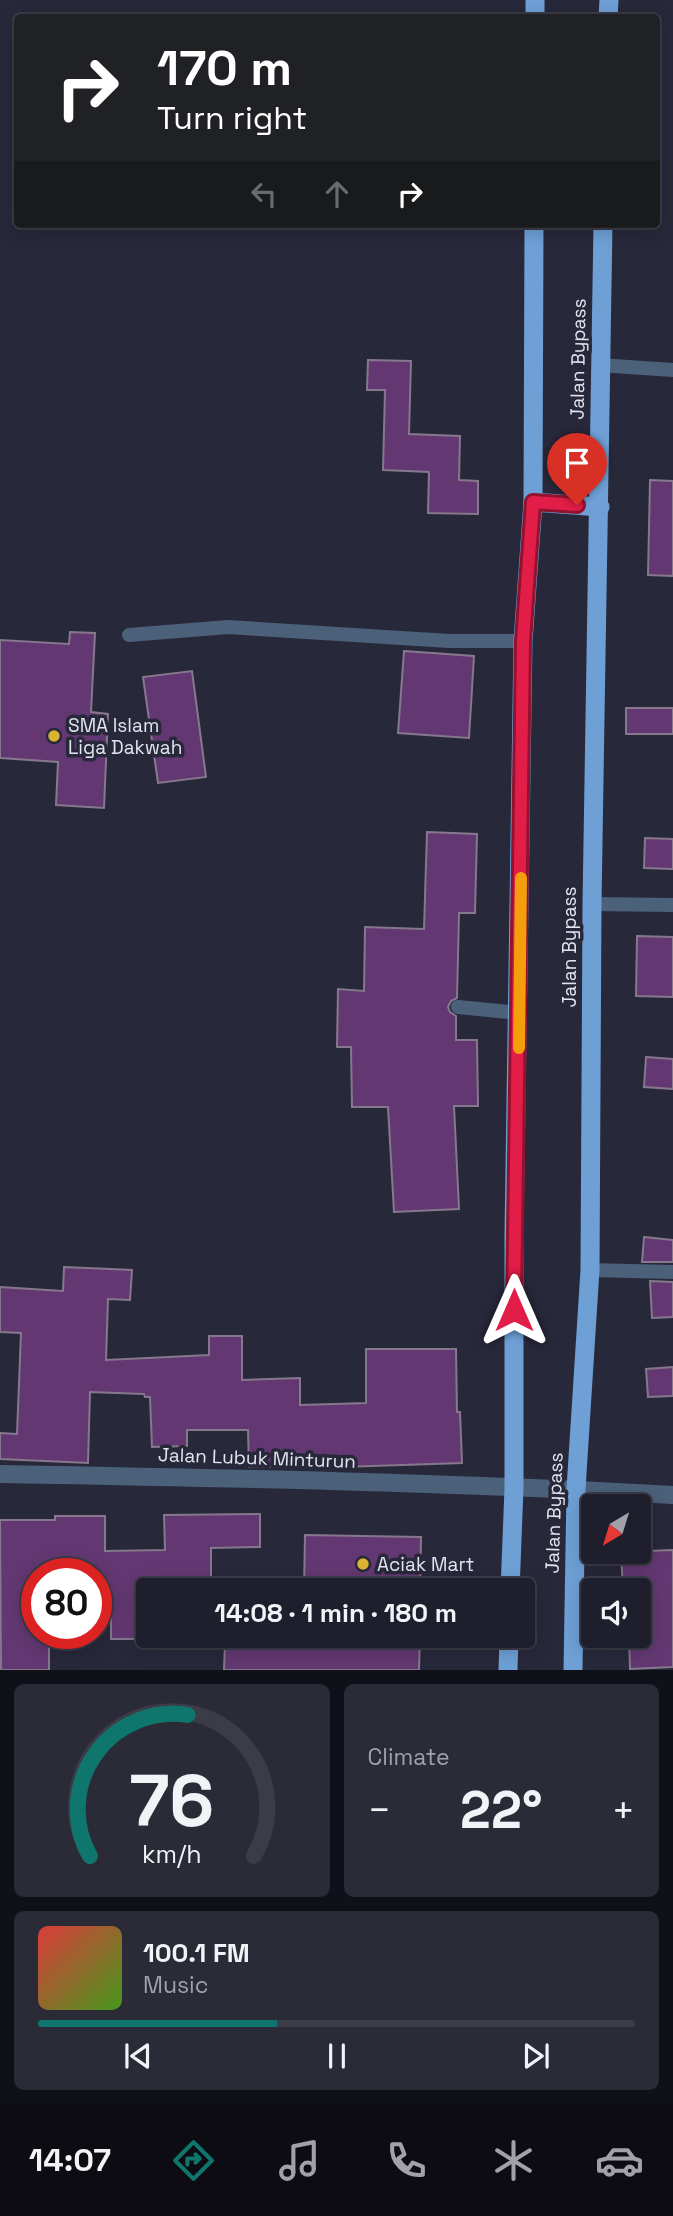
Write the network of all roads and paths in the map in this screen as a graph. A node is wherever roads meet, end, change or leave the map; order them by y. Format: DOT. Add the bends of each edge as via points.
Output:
graph roads {
  1 [pos="534,228"];
  2 [pos="603,228"];
  3 [pos="599,365"];
  4 [pos="673,370"];
  5 [pos="533,502"];
  6 [pos="600,507"];
  7 [pos="129,635"];
  8 [pos="523,641"];
  9 [pos="592,904"];
  10 [pos="673,905"];
  11 [pos="458,1007"];
  12 [pos="519,1013"];
  13 [pos="590,1270"];
  14 [pos="673,1272"];
  15 [pos="0,1474"];
  16 [pos="514,1488"];
  17 [pos="576,1489"];
  18 [pos="673,1495"];
  19 [pos="511,1578"];
  20 [pos="509,1648"];
  21 [pos="508,1670"];
  22 [pos="573,1670"];
  1 -- 5 [label="highway"];
  2 -- 3 [label="highway, Jalan Bypass"];
  3 -- 4 [label="lane"];
  3 -- 6 [label="highway, Jalan Bypass"];
  5 -- 6 [label="highway"];
  5 -- 8 [label="highway"];
  6 -- 9 [label="highway, Jalan Bypass"];
  7 -- 8 [label="lane" via="228,627 449,641"];
  8 -- 12 [label="highway"];
  9 -- 10 [label="lane"];
  9 -- 13 [label="highway, Jalan Bypass"];
  11 -- 12 [label="lane"];
  12 -- 16 [label="highway"];
  13 -- 14 [label="lane"];
  13 -- 17 [label="highway, Jalan Bypass"];
  15 -- 16 [label="street, Jalan Lubuk Minturun"];
  16 -- 17 [label="street, Jalan Lubuk Minturun"];
  16 -- 19 [label="highway"];
  17 -- 18 [label="street, Jalan Lubuk Minturun"];
  17 -- 22 [label="highway, Jalan Bypass"];
  20 -- 21 [label="highway"];
}
